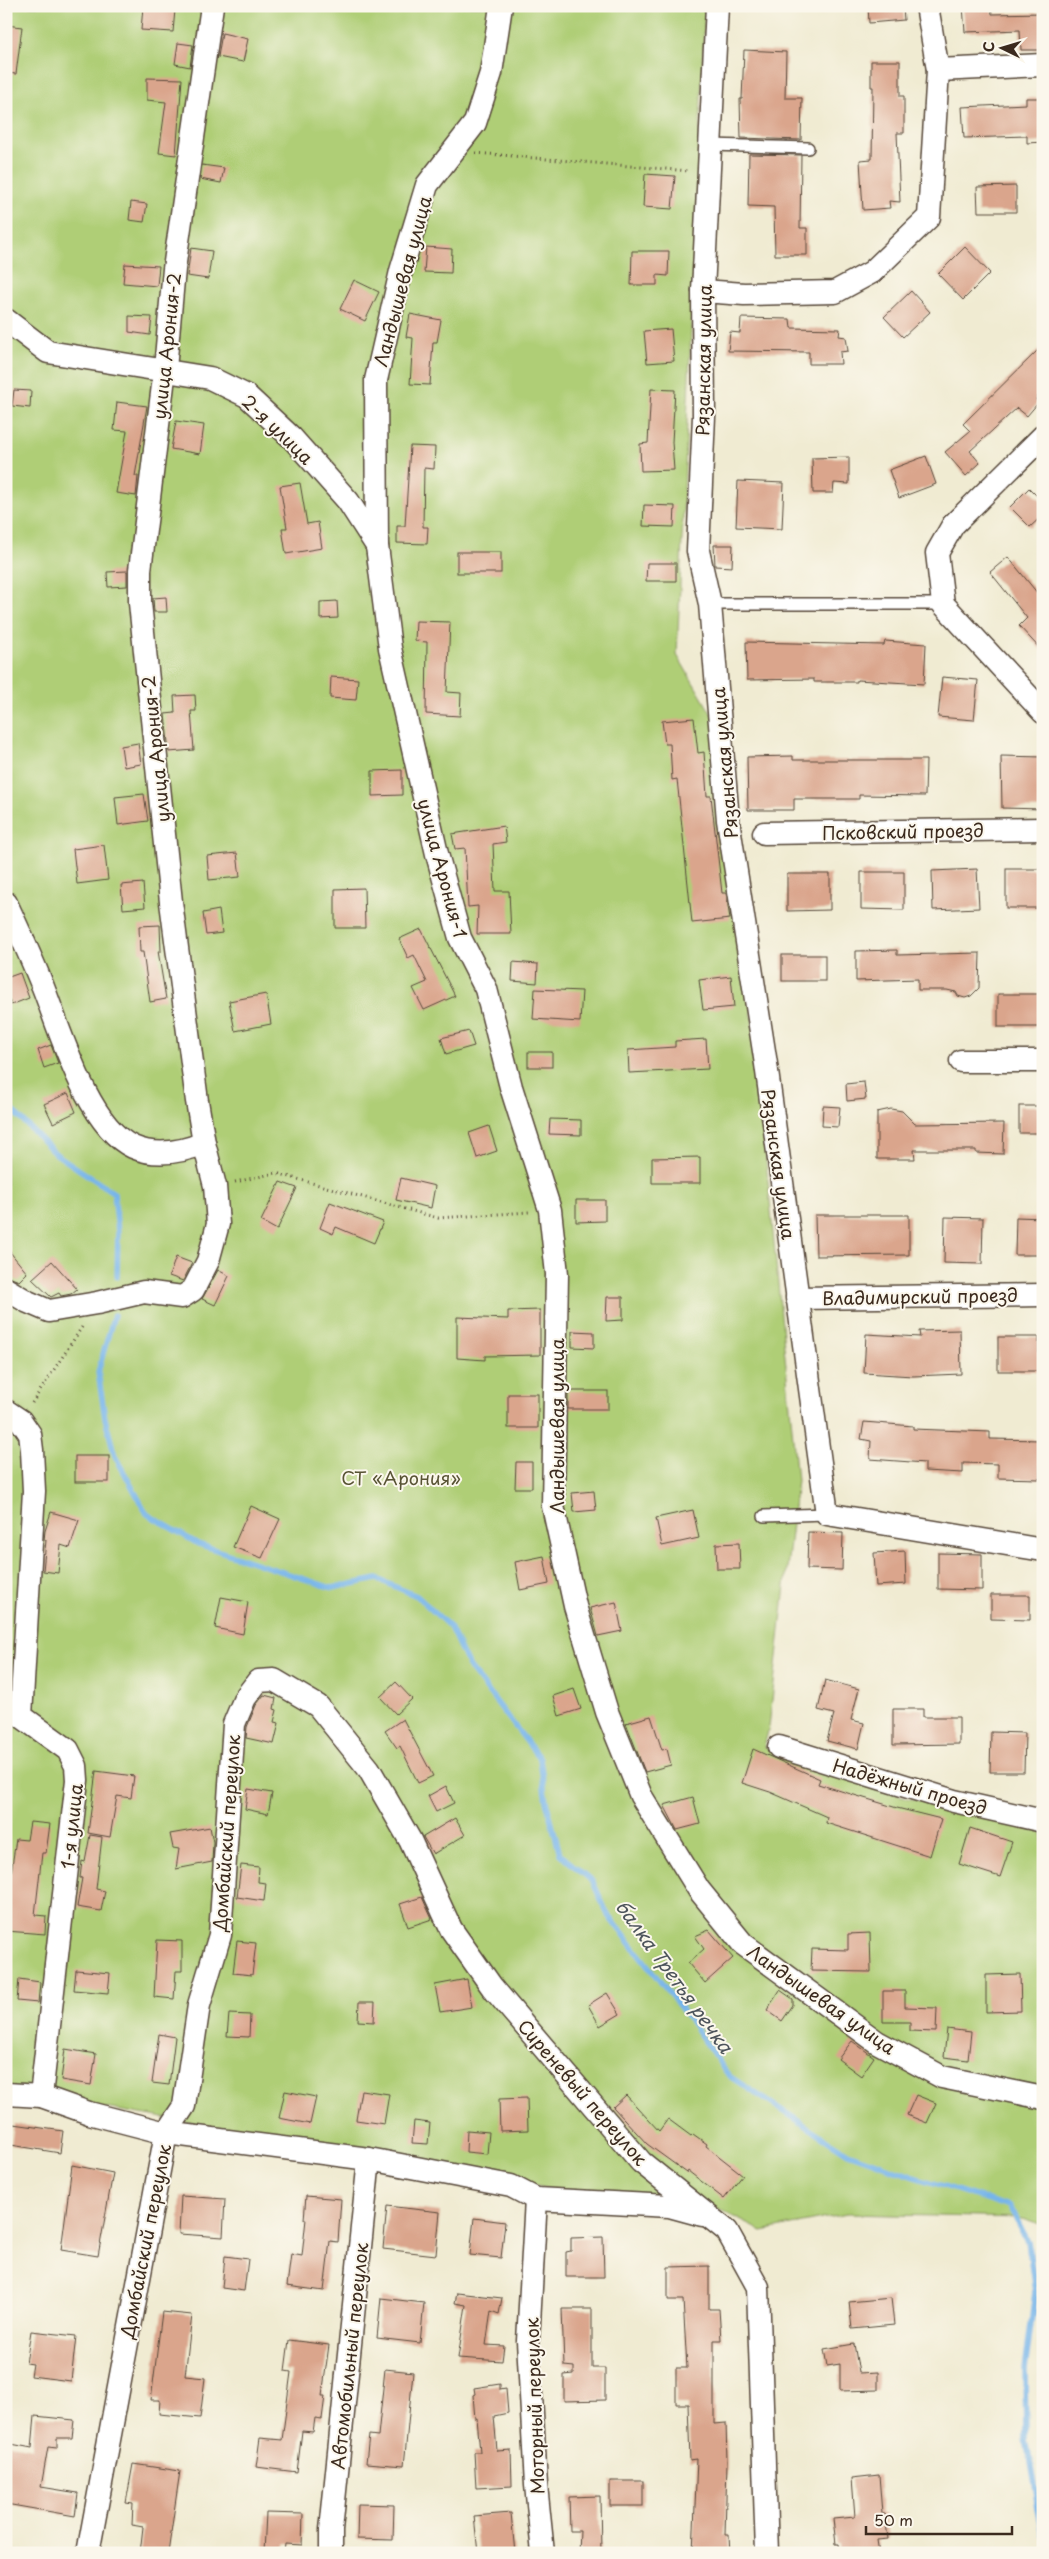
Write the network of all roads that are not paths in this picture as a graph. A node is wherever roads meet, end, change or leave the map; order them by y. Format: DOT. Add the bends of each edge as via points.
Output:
graph roads {
  1 [pos="212,6"];
  2 [pos="501,6"];
  3 [pos="717,6"];
  4 [pos="927,6"];
  5 [pos="1043,65"];
  6 [pos="938,70"];
  7 [pos="711,145"];
  8 [pos="808,148"];
  9 [pos="703,291"];
  10 [pos="6,320"];
  11 [pos="165,369"];
  12 [pos="1043,436"];
  13 [pos="377,546"];
  14 [pos="710,604"];
  15 [pos="942,604"];
  16 [pos="1043,712"];
  17 [pos="1043,829"];
  18 [pos="764,833"];
  19 [pos="6,903"];
  20 [pos="961,1061"];
  21 [pos="1043,1061"];
  22 [pos="204,1143"];
  23 [pos="550,1210"];
  24 [pos="6,1289"];
  25 [pos="1043,1295"];
  26 [pos="797,1298"];
  27 [pos="14,1416"];
  28 [pos="827,1514"];
  29 [pos="764,1516"];
  30 [pos="1043,1550"];
  31 [pos="318,1706"];
  32 [pos="779,1748"];
  33 [pos="1043,1821"];
  34 [pos="6,2094"];
  35 [pos="41,2096"];
  36 [pos="1043,2098"];
  37 [pos="166,2133"];
  38 [pos="369,2159"];
  39 [pos="536,2199"];
  40 [pos="710,2217"];
  41 [pos="88,2553"];
  42 [pos="331,2553"];
  43 [pos="543,2553"];
  44 [pos="767,2553"];
  1 -- 11 [label="street, улица Арония-2" via="174,269"];
  2 -- 13 [label="street, Ландышевая улица" via="491,74 476,123 426,185 401,271 376,380"];
  3 -- 7 [label="street, Рязанская улица"];
  4 -- 6 [label="street"];
  5 -- 6 [label="street"];
  6 -- 9 [label="street" via="929,217 872,272 835,292 744,294"];
  7 -- 8 [label="lane"];
  7 -- 9 [label="street, Рязанская улица"];
  9 -- 14 [label="street, Рязанская улица" via="704,416 698,551"];
  10 -- 11 [label="street, 2-я улица" via="48,352"];
  11 -- 13 [label="street, 2-я улица" via="210,378 247,396 292,438 348,501"];
  11 -- 22 [label="street, улица Арония-2" via="140,570 140,604 171,902"];
  12 -- 15 [label="street" via="953,525 936,553"];
  13 -- 23 [label="street, улица Арония-1" via="390,648 437,854 460,938 486,989"];
  14 -- 15 [label="lane"];
  14 -- 26 [label="street, Рязанская улица" via="728,820 766,1064"];
  15 -- 16 [label="street"];
  17 -- 18 [label="street, Псковский проезд"];
  19 -- 22 [label="street" via="43,985 73,1065 112,1133 134,1147 163,1153 186,1150"];
  20 -- 21 [label="street"];
  22 -- 24 [label="street, улица Арония-2" via="215,1186 218,1224 208,1261 194,1290 182,1297 144,1292 50,1311"];
  23 -- 36 [label="street, Ландышевая улица" via="557,1274 553,1506 580,1624 606,1712 641,1796 699,1890 743,1944 820,2002 877,2042 942,2077"];
  25 -- 26 [label="street, Владимирский проезд"];
  26 -- 28 [label="street, Рязанская улица"];
  27 -- 35 [label="street, 1-я улица" via="30,1434 34,1491 21,1716 68,1750 76,1766 77,1780"];
  28 -- 29 [label="lane"];
  28 -- 30 [label="street"];
  31 -- 37 [label="street, Домбайский переулок" via="274,1680 258,1681 234,1724 220,1935 199,2005 184,2106"];
  31 -- 40 [label="street, Сиреневый переулок" via="369,1769 410,1840 451,1929 492,1987 641,2162"];
  32 -- 33 [label="street, Надёжный проезд" via="954,1801"];
  34 -- 35 [label="street"];
  35 -- 37 [label="street" via="89,2113"];
  37 -- 38 [label="street"];
  37 -- 41 [label="street, Домбайский переулок"];
  38 -- 39 [label="street" via="511,2186"];
  38 -- 42 [label="street, Автомобильный переулок"];
  39 -- 40 [label="street" via="669,2206"];
  39 -- 43 [label="street, Моторный переулок" via="528,2341"];
  40 -- 44 [label="street, Сиреневый переулок" via="727,2231 758,2287"];
}
